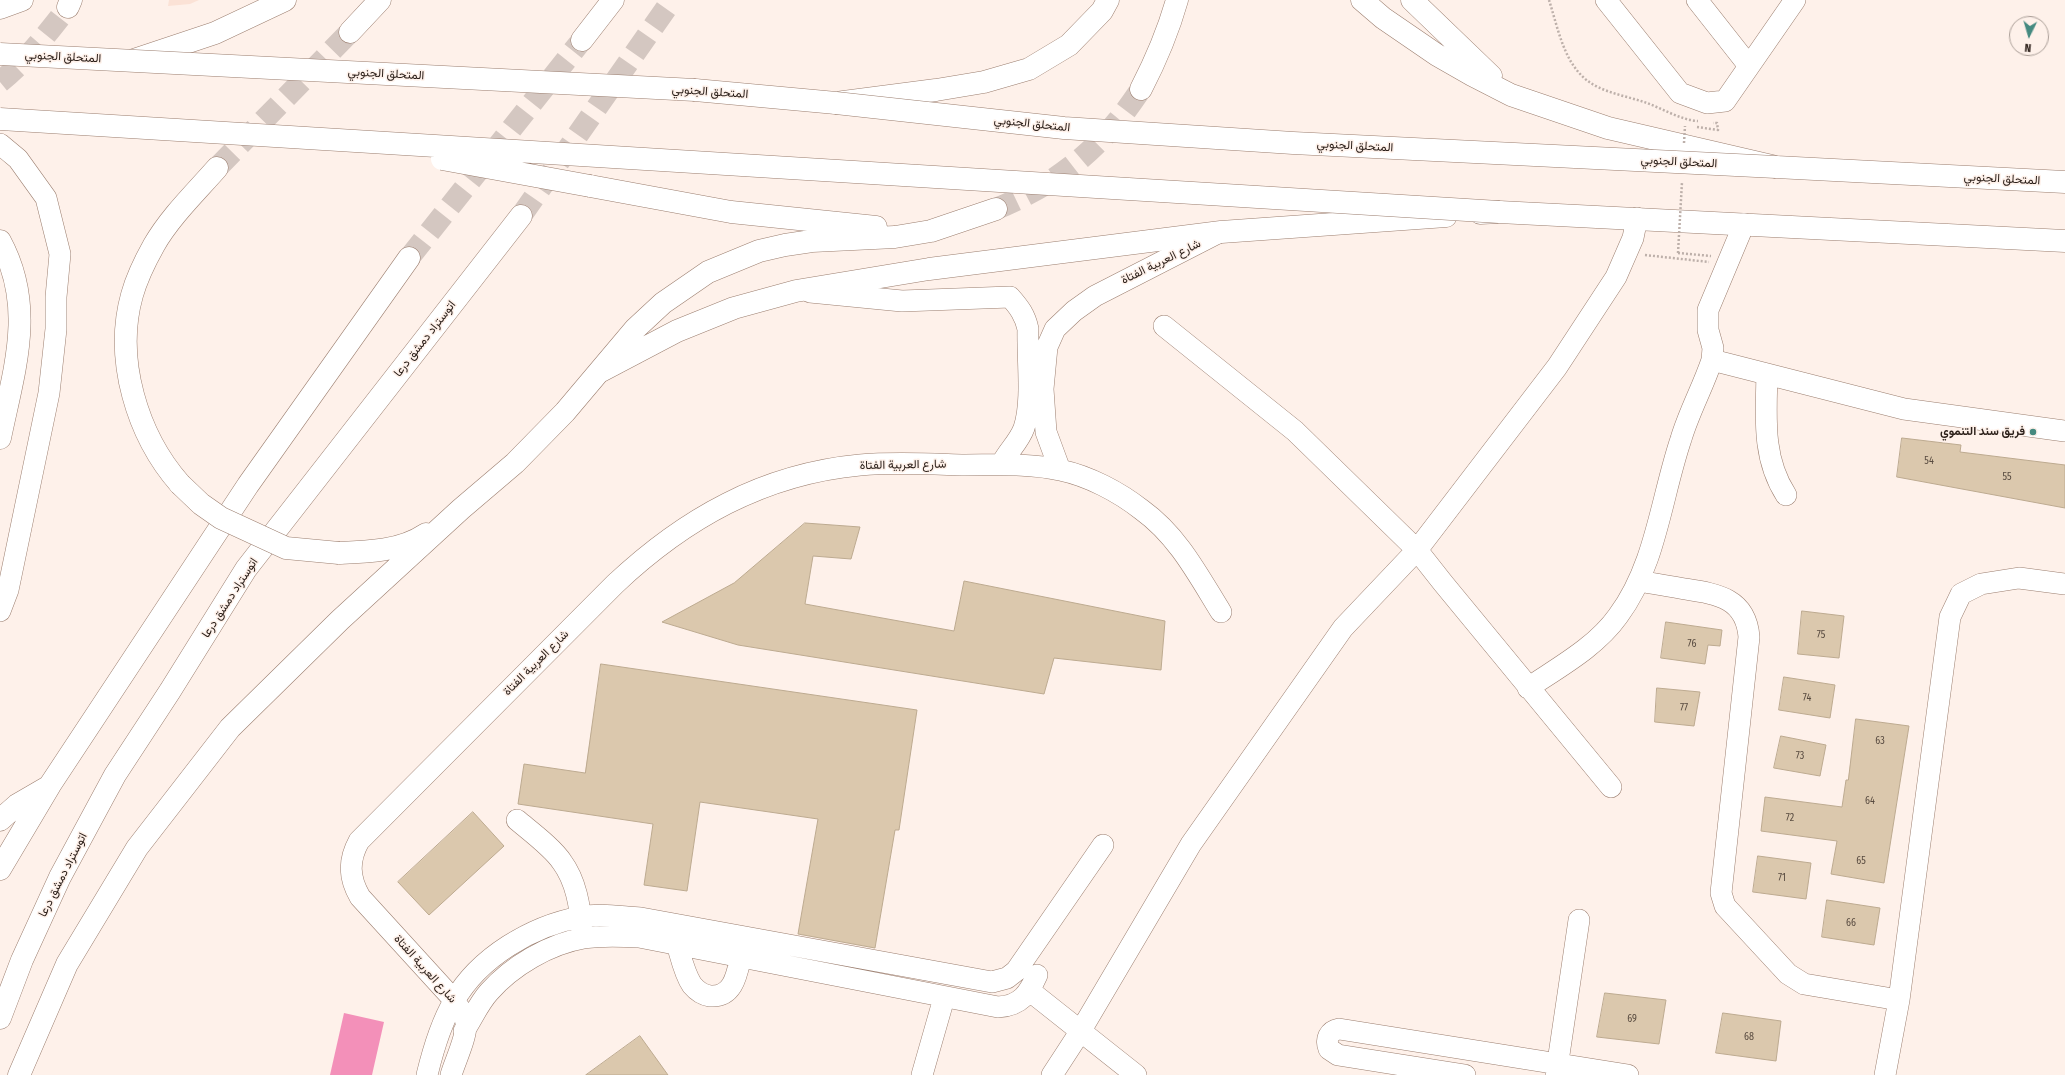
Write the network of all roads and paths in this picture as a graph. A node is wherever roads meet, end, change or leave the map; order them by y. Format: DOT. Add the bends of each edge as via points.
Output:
graph roads {
  1 [pos="22,0"];
  2 [pos="285,0"];
  3 [pos="380,0"];
  4 [pos="597,0"];
  5 [pos="613,0"];
  6 [pos="1108,0"];
  7 [pos="1176,0"];
  8 [pos="1362,0"];
  9 [pos="1412,0"];
  10 [pos="1549,0"];
  11 [pos="1606,0"];
  12 [pos="1697,0"];
  13 [pos="1795,0"];
  14 [pos="0,8"];
  15 [pos="350,32"];
  16 [pos="0,54"];
  17 [pos="134,60"];
  18 [pos="1749,66"];
  19 [pos="1141,90"];
  20 [pos="1511,94"];
  21 [pos="836,103"];
  22 [pos="0,119"];
  23 [pos="1704,122"];
  24 [pos="1711,122"];
  25 [pos="366,143"];
  26 [pos="0,144"];
  27 [pos="1684,148"];
  28 [pos="1776,167"];
  29 [pos="217,168"];
  30 [pos="1682,177"];
  31 [pos="2065,182"];
  32 [pos="996,209"];
  33 [pos="1499,212"];
  34 [pos="522,216"];
  35 [pos="1637,218"];
  36 [pos="1744,224"];
  37 [pos="931,230"];
  38 [pos="1221,232"];
  39 [pos="0,240"];
  40 [pos="2065,241"];
  41 [pos="1627,253"];
  42 [pos="1714,256"];
  43 [pos="409,258"];
  44 [pos="1715,262"];
  45 [pos="796,291"];
  46 [pos="1164,326"];
  47 [pos="1712,360"];
  48 [pos="601,371"];
  49 [pos="1767,374"];
  50 [pos="1035,389"];
  51 [pos="2065,430"];
  52 [pos="0,438"];
  53 [pos="1001,465"];
  54 [pos="1060,470"];
  55 [pos="1786,495"];
  56 [pos="461,509"];
  57 [pos="1417,550"];
  58 [pos="1639,581"];
  59 [pos="2065,584"];
  60 [pos="0,611"];
  61 [pos="1221,612"];
  62 [pos="1528,688"];
  63 [pos="50,785"];
  64 [pos="1611,787"];
  65 [pos="0,820"];
  66 [pos="517,820"];
  67 [pos="1103,845"];
  68 [pos="0,869"];
  69 [pos="581,917"];
  70 [pos="1579,920"];
  71 [pos="583,938"];
  72 [pos="677,944"];
  73 [pos="752,951"];
  74 [pos="944,998"];
  75 [pos="454,1000"];
  76 [pos="1899,1000"];
  77 [pos="0,1018"];
  78 [pos="464,1031"];
  79 [pos="1080,1032"];
  80 [pos="1557,1069"];
  81 [pos="19,1075"];
  82 [pos="427,1075"];
  83 [pos="451,1075"];
  84 [pos="922,1075"];
  85 [pos="1052,1075"];
  86 [pos="1136,1075"];
  87 [pos="1465,1075"];
  88 [pos="1628,1075"];
  89 [pos="1885,1075"];
  1 -- 14 [label="main road"];
  2 -- 17 [label="main road" via="215,33"];
  3 -- 15 [label="main road"];
  4 -- 5 [label="main road" via="582,40"];
  6 -- 21 [label="main road" via="1102,11 1069,45 1029,69 957,87"];
  7 -- 19 [label="main road" via="1161,48"];
  8 -- 20 [label="main road" via="1383,18 1437,55"];
  9 -- 20 [label="main road"];
  10 -- 23 [label="path" via="1567,56 1572,66 1588,83 1690,121"];
  11 -- 18 [label="street" via="1680,94 1707,103 1725,101"];
  12 -- 18 [label="street"];
  13 -- 18 [label="street"];
  16 -- 17 [label="main road, المتحلق الجنوبي, bridge"];
  17 -- 21 [label="main road, المتحلق الجنوبي, bridge" via="695,90"];
  20 -- 28 [label="main road" via="1608,128"];
  21 -- 28 [label="main road, المتحلق الجنوبي, bridge" via="1064,128"];
  22 -- 25 [label="main road, bridge"];
  24 -- 27 [label="path, bridge" via="1717,123 1718,130 1685,126"];
  25 -- 33 [label="main road, bridge"];
  25 -- 37 [label="main road, bridge" via="437,159 731,212 875,227"];
  26 -- 60 [label="street" via="18,159 46,198 60,254 49,393 8,590"];
  28 -- 31 [label="main road, المتحلق الجنوبي"];
  29 -- 56 [label="main road, bridge" via="155,243 139,274 128,312 127,357 131,385 139,415 165,466 201,504 222,518 286,548 339,553 376,552 417,540"];
  30 -- 42 [label="path, bridge" via="1678,253"];
  32 -- 37 [label="main road"];
  33 -- 35 [label="main road"];
  33 -- 38 [label="main road"];
  34 -- 77 [label="main road, اتوستراد دمشق درعا" via="246,568 115,775 60,877 22,960"];
  35 -- 36 [label="main road"];
  35 -- 41 [label="street"];
  36 -- 40 [label="main road"];
  36 -- 47 [label="street" via="1708,310"];
  37 -- 48 [label="main road" via="895,237 812,241 785,245 733,261 696,279 663,303 635,329"];
  38 -- 45 [label="main road" via="929,269"];
  38 -- 50 [label="street, شارع العربية الفتاة" via="1117,283 1074,310 1055,329"];
  39 -- 52 [label="main road" via="16,283 21,315 18,346"];
  41 -- 44 [label="path"];
  41 -- 57 [label="street" via="1616,277 1557,367"];
  43 -- 63 [label="main road" via="248,484"];
  45 -- 48 [label="main road" via="734,308 677,331"];
  45 -- 50 [label="street, شارع العربية الفتاة" via="902,301 1010,297 1026,320"];
  46 -- 57 [label="street" via="1295,431"];
  47 -- 49 [label="street"];
  47 -- 58 [label="street" via="1680,440"];
  48 -- 56 [label="main road" via="515,463"];
  49 -- 51 [label="street" via="1904,408 2019,426"];
  49 -- 55 [label="street" via="1766,440 1778,482"];
  50 -- 53 [label="street, شارع العربية الفتاة" via="1020,436"];
  50 -- 54 [label="street, شارع العربية الفتاة" via="1046,432"];
  53 -- 54 [label="street, شارع العربية الفتاة"];
  53 -- 75 [label="street, شارع العربية الفتاة" via="859,465 820,471 782,481 744,495 702,516 643,557 615,584 359,841 353,852 351,875 360,897"];
  54 -- 61 [label="street" via="1109,489 1149,515 1183,550"];
  56 -- 81 [label="main road" via="340,620 230,728 137,848 67,964"];
  57 -- 62 [label="street"];
  57 -- 79 [label="street" via="1343,628 1195,837"];
  58 -- 62 [label="street" via="1618,618 1585,649"];
  58 -- 76 [label="street" via="1715,593 1732,603 1748,623 1749,636 1721,892 1725,906 1788,974 1804,984"];
  59 -- 76 [label="street" via="2019,578 1981,584 1961,594 1950,617"];
  62 -- 64 [label="street"];
  63 -- 65 [label="main road" via="17,805"];
  63 -- 68 [label="main road"];
  66 -- 69 [label="street" via="562,861 572,879"];
  67 -- 73 [label="street" via="1024,962 1007,978 992,982 977,981"];
  69 -- 71 [label="street"];
  69 -- 73 [label="street" via="641,918"];
  69 -- 75 [label="street" via="524,936 473,975"];
  70 -- 80 [label="street"];
  71 -- 72 [label="street" via="639,937"];
  71 -- 78 [label="street" via="557,946 507,975 488,993"];
  72 -- 73 [label="street"];
  72 -- 73 [label="street" via="689,980 698,992 705,995 720,995 730,988"];
  73 -- 74 [label="street"];
  74 -- 79 [label="street" via="1003,1007 1025,997 1034,983"];
  74 -- 84 [label="street"];
  75 -- 78 [label="street, شارع العربية الفتاة" via="466,1022"];
  75 -- 82 [label="street" via="438,1036"];
  76 -- 89 [label="street"];
  78 -- 83 [label="street, شارع العربية الفتاة"];
  79 -- 85 [label="street"];
  79 -- 86 [label="street"];
  80 -- 87 [label="street" via="1339,1029 1329,1034 1327,1039 1329,1049 1338,1055"];
  80 -- 88 [label="street"];
}
